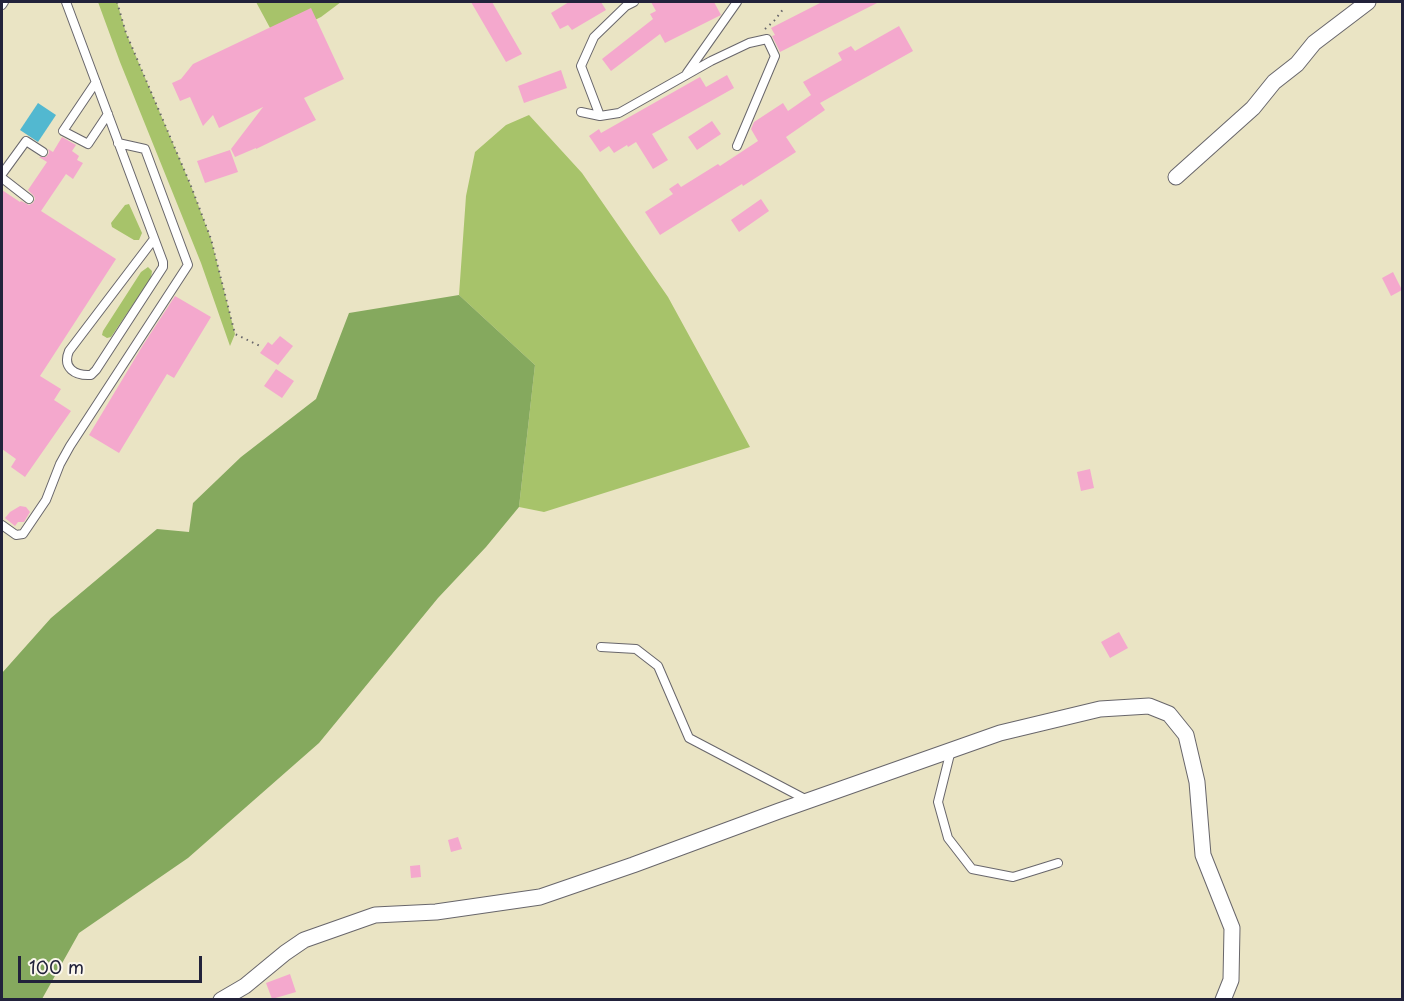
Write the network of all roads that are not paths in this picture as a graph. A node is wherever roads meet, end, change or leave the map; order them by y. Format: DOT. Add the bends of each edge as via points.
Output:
graph roads {
  1 [pos="66,2"];
  2 [pos="634,2"];
  3 [pos="737,2"];
  4 [pos="1368,2"];
  5 [pos="684,76"];
  6 [pos="96,82"];
  7 [pos="581,112"];
  8 [pos="108,114"];
  9 [pos="600,116"];
  10 [pos="118,143"];
  11 [pos="737,146"];
  12 [pos="43,152"];
  13 [pos="2,176"];
  14 [pos="1176,177"];
  15 [pos="29,199"];
  16 [pos="154,238"];
  17 [pos="2,525"];
  18 [pos="601,647"];
  19 [pos="951,750"];
  20 [pos="808,801"];
  21 [pos="1058,863"];
  22 [pos="221,999"];
  23 [pos="1223,999"];
  1 -- 6 [label="lane"];
  2 -- 9 [label="lane" via="594,37 581,66"];
  3 -- 5 [label="lane"];
  4 -- 14 [label="street" via="1314,43 1253,108"];
  5 -- 9 [label="lane" via="619,113"];
  5 -- 11 [label="lane" via="749,43 767,39 775,56"];
  6 -- 8 [label="lane"];
  6 -- 8 [label="lane" via="63,131 88,144"];
  7 -- 9 [label="lane"];
  8 -- 10 [label="lane"];
  10 -- 16 [label="lane"];
  10 -- 17 [label="lane" via="145,149 188,265 70,446 46,500 23,534 16,535"];
  12 -- 13 [label="lane" via="26,141"];
  13 -- 15 [label="lane"];
  16 -- 16 [label="lane" via="164,267 96,370 91,375 79,375 68,367 69,351"];
  18 -- 20 [label="lane" via="636,649 658,666 689,738"];
  19 -- 20 [label="street"];
  19 -- 21 [label="lane" via="938,802 948,838 972,869 1013,877"];
  19 -- 23 [label="street" via="1000,733 1100,709 1149,706 1169,714 1186,735 1197,782 1203,855 1232,928 1232,980"];
  20 -- 22 [label="street" via="540,897 436,912 375,915 335,928 304,940 245,986"];
}
